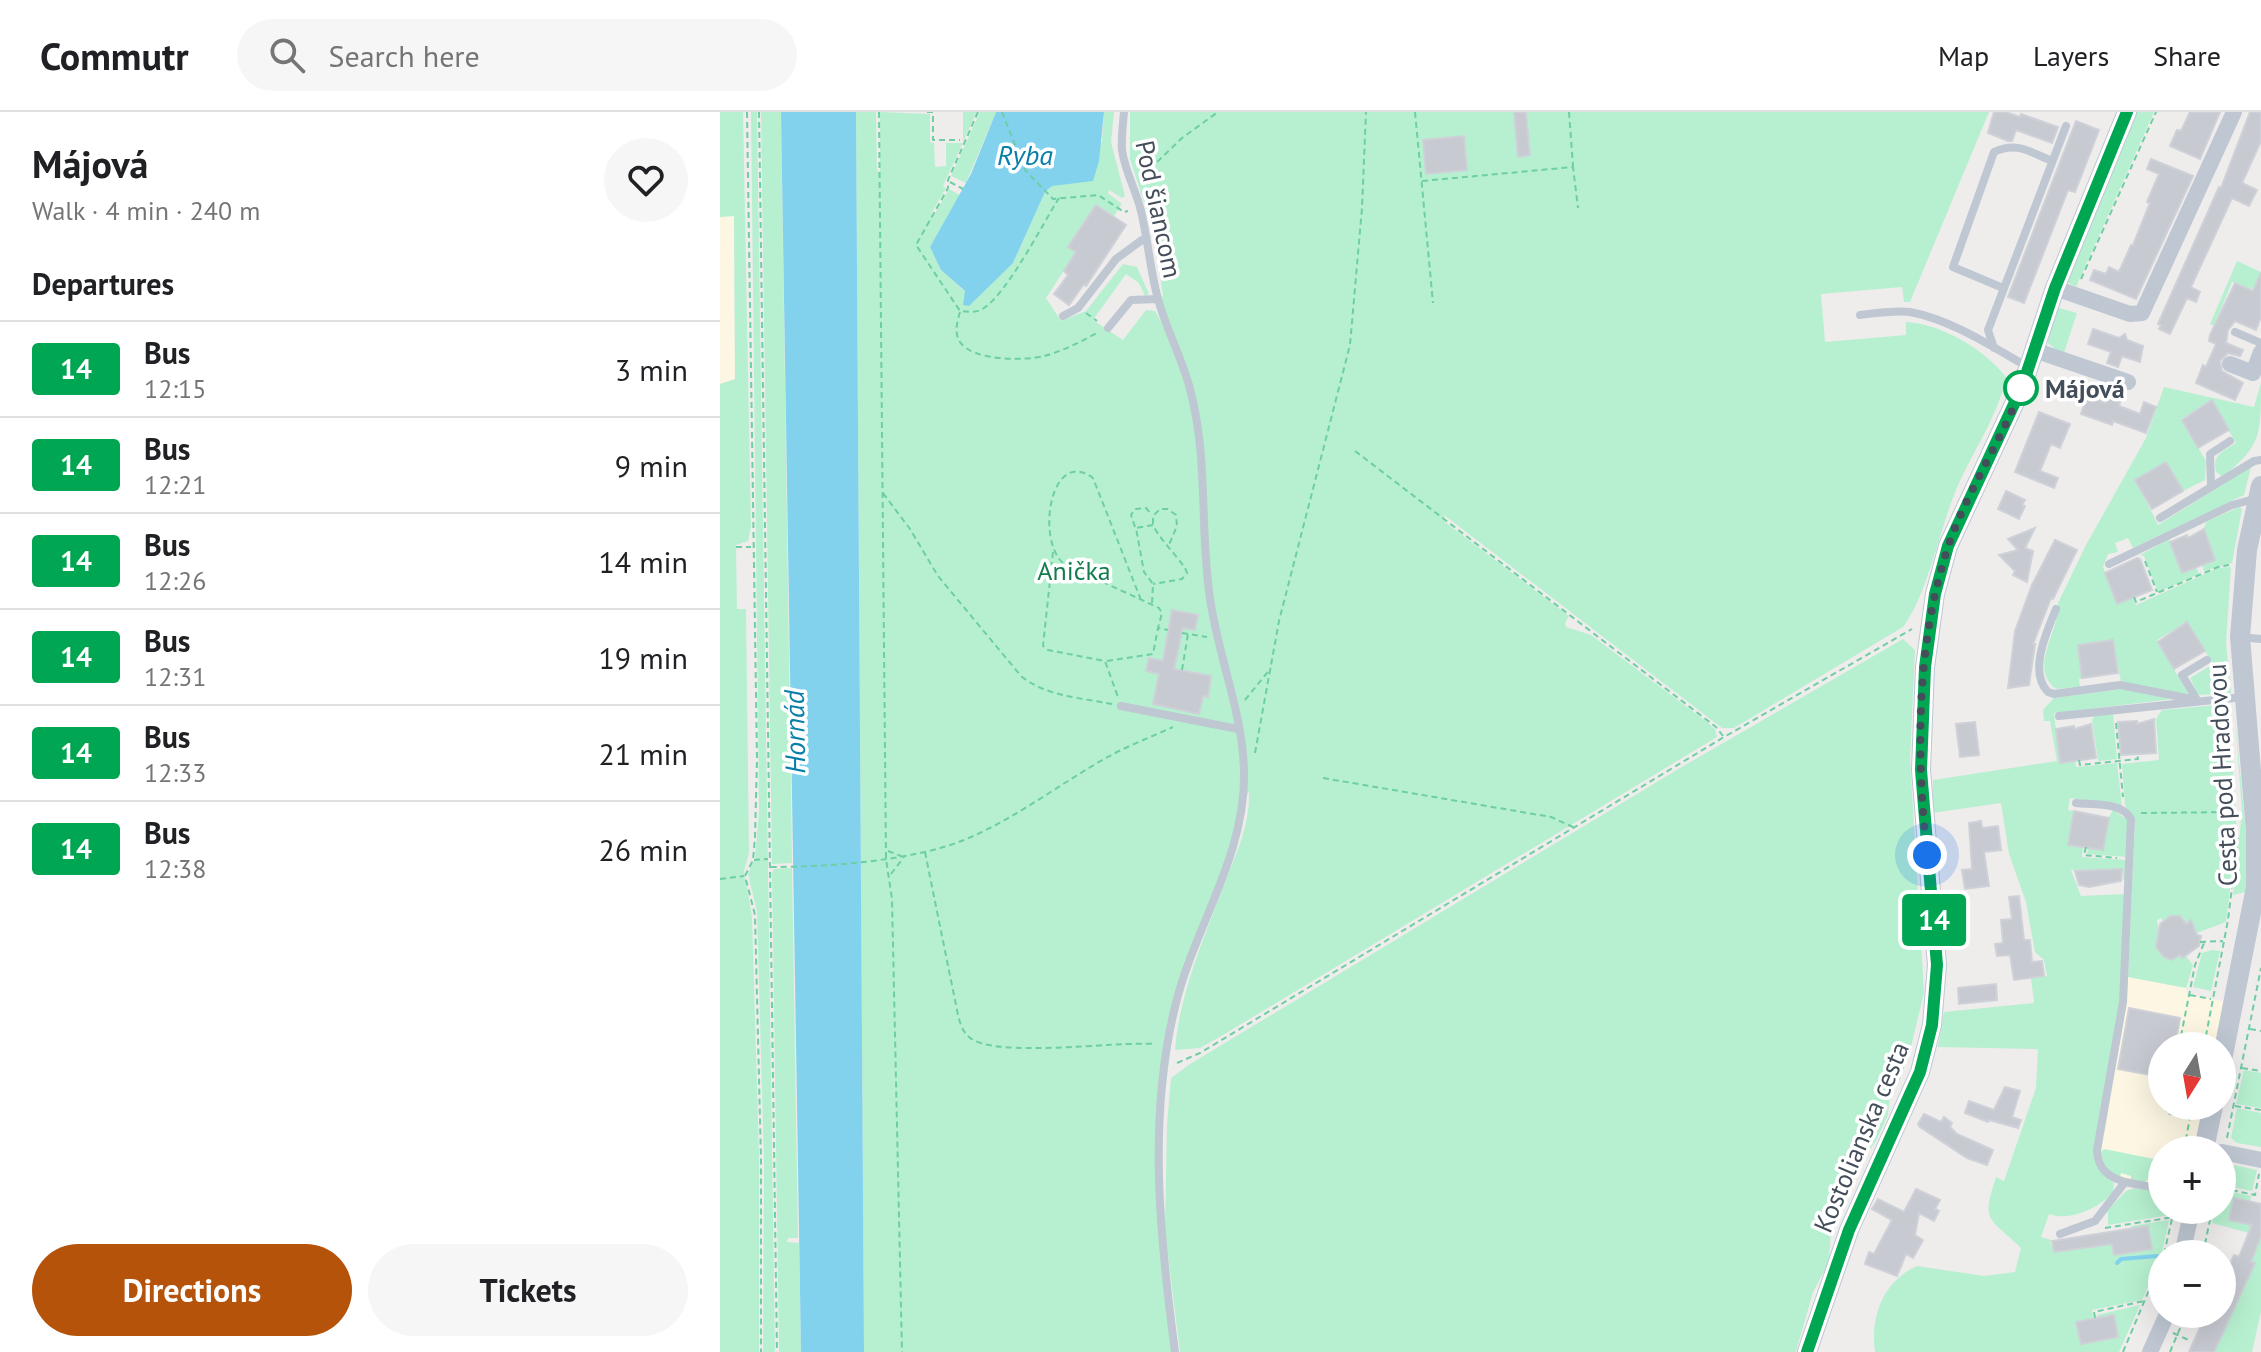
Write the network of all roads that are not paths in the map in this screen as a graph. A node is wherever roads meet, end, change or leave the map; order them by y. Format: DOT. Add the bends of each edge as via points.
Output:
graph roads {
  1 [pos="1124,112"];
  2 [pos="2127,112"];
  3 [pos="2234,112"];
  4 [pos="2066,126"];
  5 [pos="2052,161"];
  6 [pos="1146,237"];
  7 [pos="2003,288"];
  8 [pos="2064,292"];
  9 [pos="1158,299"];
  10 [pos="1860,315"];
  11 [pos="1063,316"];
  12 [pos="1105,330"];
  13 [pos="2235,332"];
  14 [pos="2261,343"];
  15 [pos="1994,348"];
  16 [pos="2261,352"];
  17 [pos="2031,359"];
  18 [pos="2230,364"];
  19 [pos="2128,382"];
  20 [pos="2230,441"];
  21 [pos="2261,460"];
  22 [pos="2211,487"];
  23 [pos="2259,492"];
  24 [pos="2160,518"];
  25 [pos="2109,564"];
  26 [pos="2056,609"];
  27 [pos="2251,638"];
  28 [pos="2207,660"];
  29 [pos="2244,697"];
  30 [pos="2197,700"];
  31 [pos="1121,706"];
  32 [pos="2059,716"];
  33 [pos="1238,729"];
  34 [pos="2076,803"];
  35 [pos="2258,887"];
  36 [pos="2236,1037"];
  37 [pos="2236,1152"];
  38 [pos="2260,1165"];
  39 [pos="2125,1182"];
  40 [pos="2148,1186"];
  41 [pos="2060,1234"];
  42 [pos="2161,1328"];
  43 [pos="1175,1352"];
  44 [pos="1807,1352"];
  45 [pos="2150,1352"];
  1 -- 6 [label="lane, Pod šiancom" via="1123,152"];
  2 -- 8 [label="street, Kostolianska cesta"];
  3 -- 8 [label="street" via="2145,309 2130,314"];
  4 -- 5 [label="lane"];
  5 -- 7 [label="lane"];
  5 -- 7 [label="lane" via="2016,146 1994,152 1953,267"];
  6 -- 9 [label="lane, Pod šiancom"];
  6 -- 11 [label="lane" via="1116,259 1078,308"];
  7 -- 15 [label="lane" via="1988,330"];
  8 -- 17 [label="street, Kostolianska cesta"];
  9 -- 12 [label="lane, Pod šiancom" via="1131,300"];
  9 -- 33 [label="lane" via="1197,418 1208,588"];
  10 -- 15 [label="lane" via="1912,313"];
  13 -- 14 [label="lane"];
  15 -- 17 [label="lane"];
  16 -- 18 [label="street" via="2253,373"];
  17 -- 19 [label="street"];
  17 -- 44 [label="street, Kostolianska cesta" via="1948,546 1929,630 1921,770 1937,965 1932,1025 1915,1085 1849,1230"];
  20 -- 22 [label="lane" via="2210,454"];
  21 -- 22 [label="lane"];
  22 -- 24 [label="lane"];
  23 -- 25 [label="lane"];
  23 -- 27 [label="street, Cesta pod Hradovou" via="2242,586"];
  26 -- 30 [label="lane" via="2040,658 2041,683 2048,692 2120,685"];
  27 -- 29 [label="street, Cesta pod Hradovou"];
  28 -- 30 [label="lane" via="2182,675"];
  29 -- 30 [label="lane"];
  29 -- 35 [label="street, Cesta pod Hradovou"];
  30 -- 32 [label="lane"];
  31 -- 33 [label="lane"];
  33 -- 43 [label="lane" via="1244,770 1232,849 1181,986 1165,1068 1159,1201"];
  34 -- 39 [label="lane" via="2125,811 2132,824 2123,1002 2097,1150 2107,1175"];
  35 -- 36 [label="street, Cesta pod Hradovou"];
  37 -- 38 [label="street"];
  39 -- 40 [label="lane"];
  39 -- 41 [label="lane" via="2095,1221"];
  42 -- 45 [label="street"];
}
